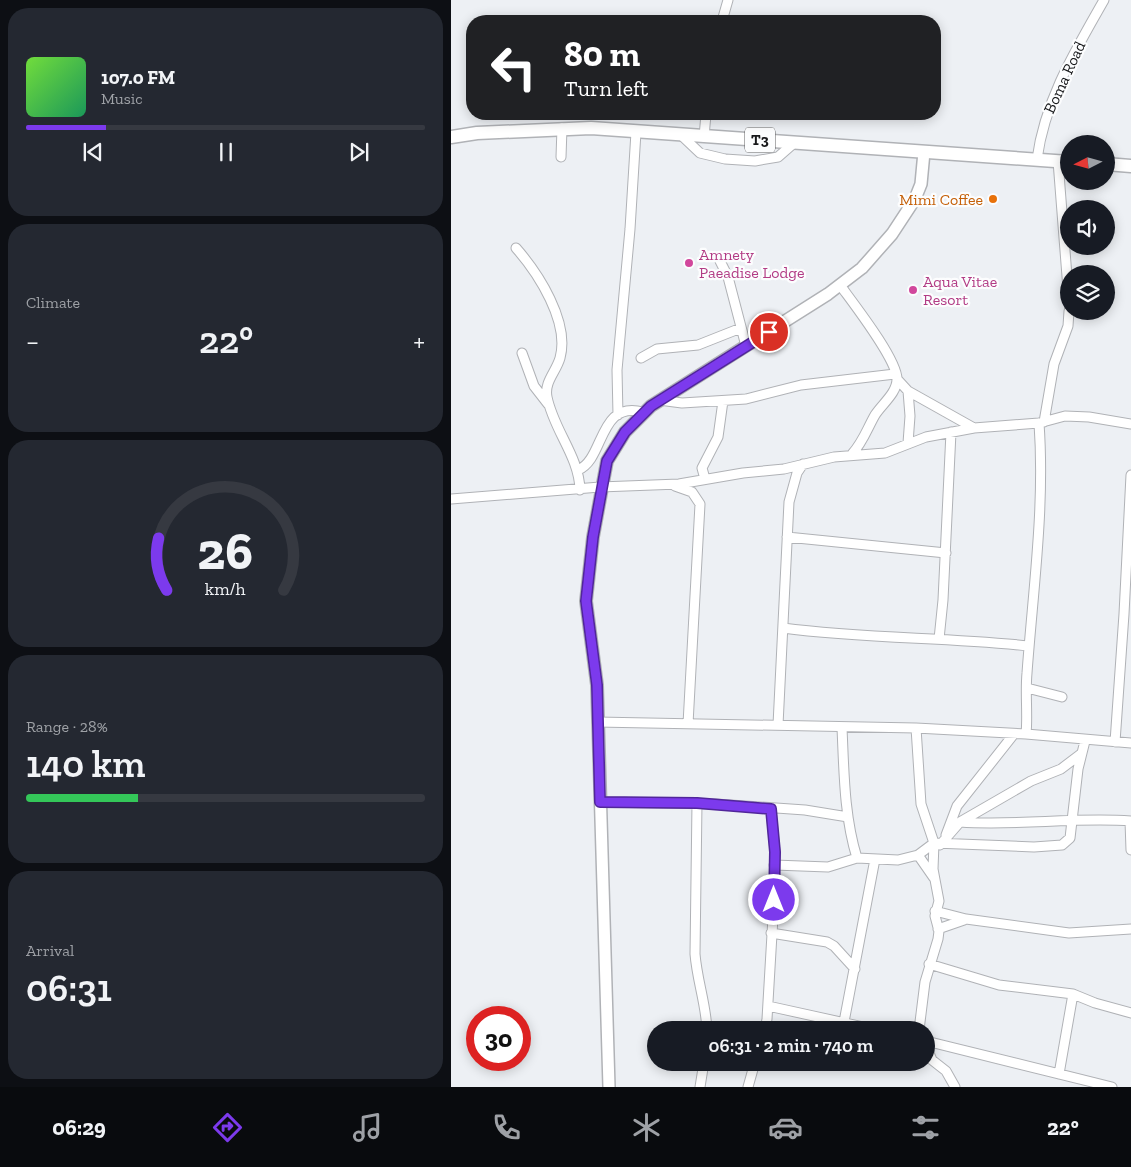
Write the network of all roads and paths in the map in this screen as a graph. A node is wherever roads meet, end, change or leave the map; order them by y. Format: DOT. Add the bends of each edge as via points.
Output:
graph roads {
  1 [pos="728,0"];
  2 [pos="1104,0"];
  3 [pos="724,15"];
  4 [pos="705,120"];
  5 [pos="562,128"];
  6 [pos="635,132"];
  7 [pos="681,135"];
  8 [pos="451,137"];
  9 [pos="704,137"];
  10 [pos="794,143"];
  11 [pos="924,152"];
  12 [pos="561,157"];
  13 [pos="1037,160"];
  14 [pos="1060,161"];
  15 [pos="1115,165"];
  16 [pos="1131,166"];
  17 [pos="1064,190"];
  18 [pos="516,248"];
  19 [pos="720,261"];
  20 [pos="1067,265"];
  21 [pos="840,285"];
  22 [pos="1068,320"];
  23 [pos="741,328"];
  24 [pos="746,346"];
  25 [pos="522,353"];
  26 [pos="641,358"];
  27 [pos="896,376"];
  28 [pos="908,391"];
  29 [pos="659,400"];
  30 [pos="723,401"];
  31 [pos="549,406"];
  32 [pos="643,412"];
  33 [pos="618,415"];
  34 [pos="1042,423"];
  35 [pos="1131,424"];
  36 [pos="974,428"];
  37 [pos="951,432"];
  38 [pos="907,443"];
  39 [pos="852,454"];
  40 [pos="803,464"];
  41 [pos="578,470"];
  42 [pos="1131,475"];
  43 [pos="705,479"];
  44 [pos="663,484"];
  45 [pos="600,487"];
  46 [pos="579,490"];
  47 [pos="451,499"];
  48 [pos="787,536"];
  49 [pos="946,553"];
  50 [pos="783,628"];
  51 [pos="939,638"];
  52 [pos="1029,646"];
  53 [pos="1027,688"];
  54 [pos="1062,696"];
  55 [pos="597,722"];
  56 [pos="688,724"];
  57 [pos="778,725"];
  58 [pos="842,728"];
  59 [pos="916,728"];
  60 [pos="1014,734"];
  61 [pos="1026,734"];
  62 [pos="1085,740"];
  63 [pos="1115,742"];
  64 [pos="1131,743"];
  65 [pos="1081,753"];
  66 [pos="600,802"];
  67 [pos="697,803"];
  68 [pos="771,809"];
  69 [pos="848,817"];
  70 [pos="1073,820"];
  71 [pos="1130,821"];
  72 [pos="960,822"];
  73 [pos="940,842"];
  74 [pos="1131,850"];
  75 [pos="918,855"];
  76 [pos="857,858"];
  77 [pos="875,858"];
  78 [pos="774,865"];
  79 [pos="934,878"];
  80 [pos="935,911"];
  81 [pos="966,919"];
  82 [pos="938,929"];
  83 [pos="1131,929"];
  84 [pos="771,933"];
  85 [pos="929,964"];
  86 [pos="855,970"];
  87 [pos="1073,994"];
  88 [pos="768,1006"];
  89 [pos="1131,1013"];
  90 [pos="706,1021"];
  91 [pos="766,1021"];
  92 [pos="839,1021"];
  93 [pos="844,1021"];
  94 [pos="920,1021"];
  95 [pos="935,1043"];
  96 [pos="935,1063"];
  97 [pos="703,1071"];
  98 [pos="752,1071"];
  99 [pos="1059,1074"];
  100 [pos="609,1087"];
  101 [pos="700,1087"];
  102 [pos="748,1087"];
  103 [pos="955,1087"];
  104 [pos="1112,1087"];
  1 -- 3 [label="street"];
  2 -- 13 [label="street, Boma Road" via="1060,80 1047,112"];
  4 -- 9 [label="street"];
  5 -- 6 [label="highway, T3"];
  5 -- 8 [label="highway, T3"];
  5 -- 12 [label="street"];
  6 -- 7 [label="highway, T3"];
  6 -- 33 [label="street" via="617,370"];
  7 -- 9 [label="highway, T3"];
  7 -- 10 [label="street" via="700,152 725,159 755,161 778,157"];
  9 -- 10 [label="highway, T3"];
  10 -- 11 [label="highway, T3"];
  11 -- 13 [label="highway, T3"];
  11 -- 21 [label="main road" via="922,178 915,199 878,250"];
  13 -- 14 [label="highway, T3"];
  15 -- 16 [label="highway"];
  17 -- 20 [label="street"];
  18 -- 31 [label="street" via="538,274 560,332 560,358 546,391"];
  19 -- 23 [label="street" via="728,277"];
  21 -- 24 [label="main road"];
  21 -- 27 [label="street" via="881,344"];
  22 -- 34 [label="street" via="1054,364"];
  23 -- 24 [label="street"];
  23 -- 26 [label="street" via="698,344 657,349"];
  24 -- 29 [label="main road"];
  25 -- 31 [label="street" via="534,386"];
  27 -- 28 [label="street"];
  27 -- 30 [label="street" via="801,385 760,396"];
  27 -- 39 [label="street" via="895,388"];
  28 -- 36 [label="street"];
  28 -- 38 [label="street" via="911,416"];
  29 -- 30 [label="street" via="682,403"];
  29 -- 32 [label="main road"];
  30 -- 43 [label="street" via="718,437 702,468"];
  31 -- 41 [label="street"];
  32 -- 33 [label="street" via="633,410"];
  32 -- 45 [label="main road" via="615,445"];
  33 -- 41 [label="street" via="607,426 589,464"];
  34 -- 35 [label="street" via="1075,415"];
  34 -- 36 [label="street"];
  34 -- 52 [label="street" via="1037,570"];
  36 -- 37 [label="street"];
  37 -- 38 [label="street"];
  37 -- 49 [label="street"];
  38 -- 39 [label="street" via="885,453"];
  39 -- 40 [label="street"];
  40 -- 43 [label="street"];
  40 -- 48 [label="street" via="797,473 789,502"];
  41 -- 46 [label="street"];
  42 -- 63 [label="street"];
  43 -- 44 [label="street"];
  44 -- 45 [label="street"];
  44 -- 56 [label="street" via="692,492 700,504"];
  45 -- 46 [label="street"];
  45 -- 55 [label="main road" via="586,601 597,685"];
  46 -- 47 [label="street"];
  48 -- 49 [label="street"];
  48 -- 50 [label="street"];
  49 -- 51 [label="street"];
  50 -- 51 [label="street" via="826,634"];
  50 -- 57 [label="street"];
  51 -- 52 [label="street"];
  52 -- 53 [label="street"];
  53 -- 54 [label="street"];
  53 -- 61 [label="street"];
  55 -- 56 [label="street"];
  55 -- 66 [label="main road"];
  56 -- 57 [label="street"];
  57 -- 58 [label="street"];
  58 -- 59 [label="street"];
  58 -- 69 [label="street"];
  59 -- 60 [label="street"];
  59 -- 73 [label="street" via="921,804"];
  60 -- 61 [label="street"];
  60 -- 73 [label="street" via="957,806"];
  61 -- 62 [label="street"];
  62 -- 63 [label="street"];
  62 -- 65 [label="street"];
  63 -- 64 [label="street"];
  65 -- 70 [label="street"];
  65 -- 72 [label="street" via="1061,769 1031,781"];
  66 -- 67 [label="street"];
  66 -- 100 [label="main road"];
  67 -- 68 [label="street"];
  67 -- 90 [label="street" via="695,954 696,975"];
  68 -- 69 [label="street"];
  68 -- 78 [label="street"];
  69 -- 76 [label="street"];
  70 -- 71 [label="street"];
  70 -- 72 [label="street"];
  70 -- 73 [label="street" via="1070,838 1061,845 1034,847"];
  71 -- 74 [label="street"];
  72 -- 73 [label="street"];
  73 -- 75 [label="street"];
  73 -- 79 [label="street"];
  75 -- 77 [label="street" via="891,860"];
  75 -- 79 [label="street"];
  76 -- 77 [label="street"];
  76 -- 78 [label="street" via="828,867"];
  77 -- 86 [label="street"];
  78 -- 84 [label="street"];
  79 -- 80 [label="street" via="939,900"];
  80 -- 81 [label="street"];
  80 -- 82 [label="street"];
  81 -- 82 [label="street"];
  81 -- 83 [label="street" via="1069,933"];
  82 -- 85 [label="street"];
  84 -- 86 [label="street" via="827,942"];
  84 -- 88 [label="street"];
  85 -- 87 [label="street" via="999,985"];
  85 -- 94 [label="street"];
  86 -- 93 [label="street"];
  87 -- 89 [label="street"];
  87 -- 99 [label="street"];
  88 -- 91 [label="street"];
  88 -- 92 [label="street"];
  95 -- 99 [label="street"];
  96 -- 103 [label="street" via="946,1071"];
  97 -- 101 [label="street"];
  98 -- 102 [label="street"];
  99 -- 104 [label="street"];
}
